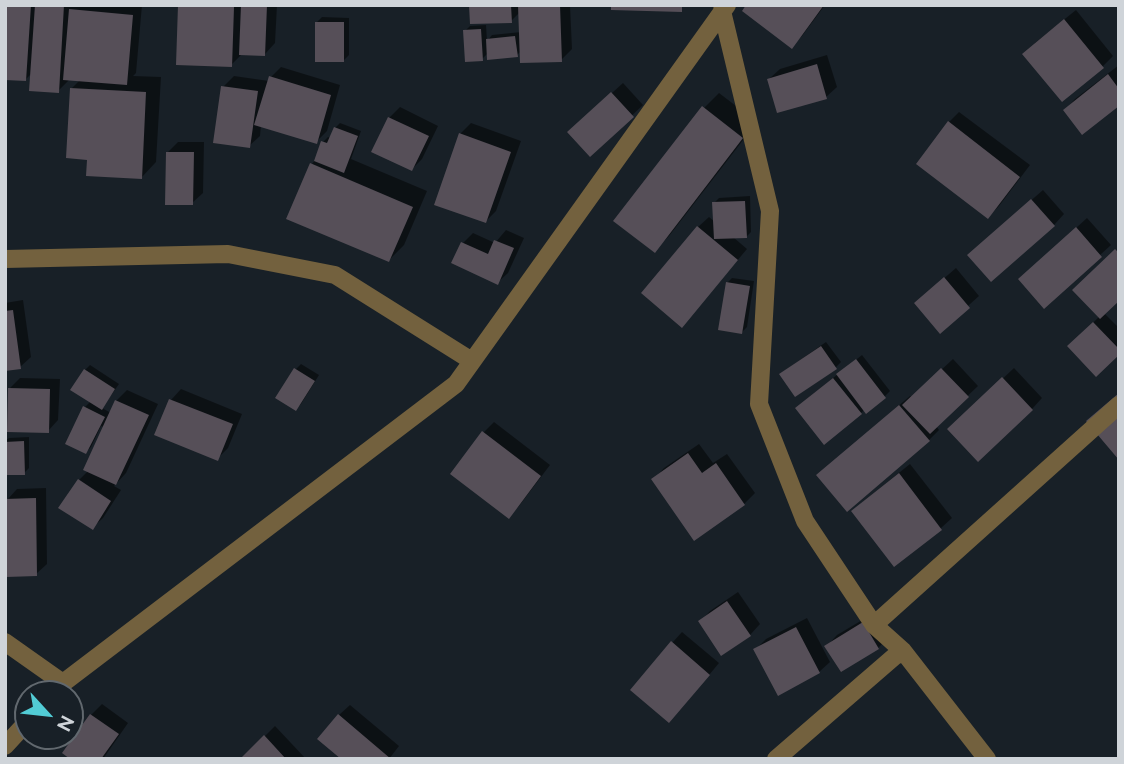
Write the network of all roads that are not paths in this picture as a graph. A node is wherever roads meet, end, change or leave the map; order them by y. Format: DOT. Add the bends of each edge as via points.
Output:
graph roads {
  1 [pos="724,7"];
  2 [pos="5,259"];
  3 [pos="472,361"];
  4 [pos="1119,405"];
  5 [pos="874,625"];
  6 [pos="5,642"];
  7 [pos="903,651"];
  8 [pos="48,680"];
  9 [pos="70,680"];
  10 [pos="776,759"];
  11 [pos="987,759"];
  1 -- 3 [label="street"];
  1 -- 5 [label="street" via="770,211 759,404 805,521"];
  2 -- 3 [label="street" via="228,254 335,275"];
  3 -- 9 [label="street" via="456,384"];
  4 -- 5 [label="street"];
  5 -- 7 [label="street"];
  6 -- 8 [label="street"];
  7 -- 10 [label="street"];
  7 -- 11 [label="street"];
}
